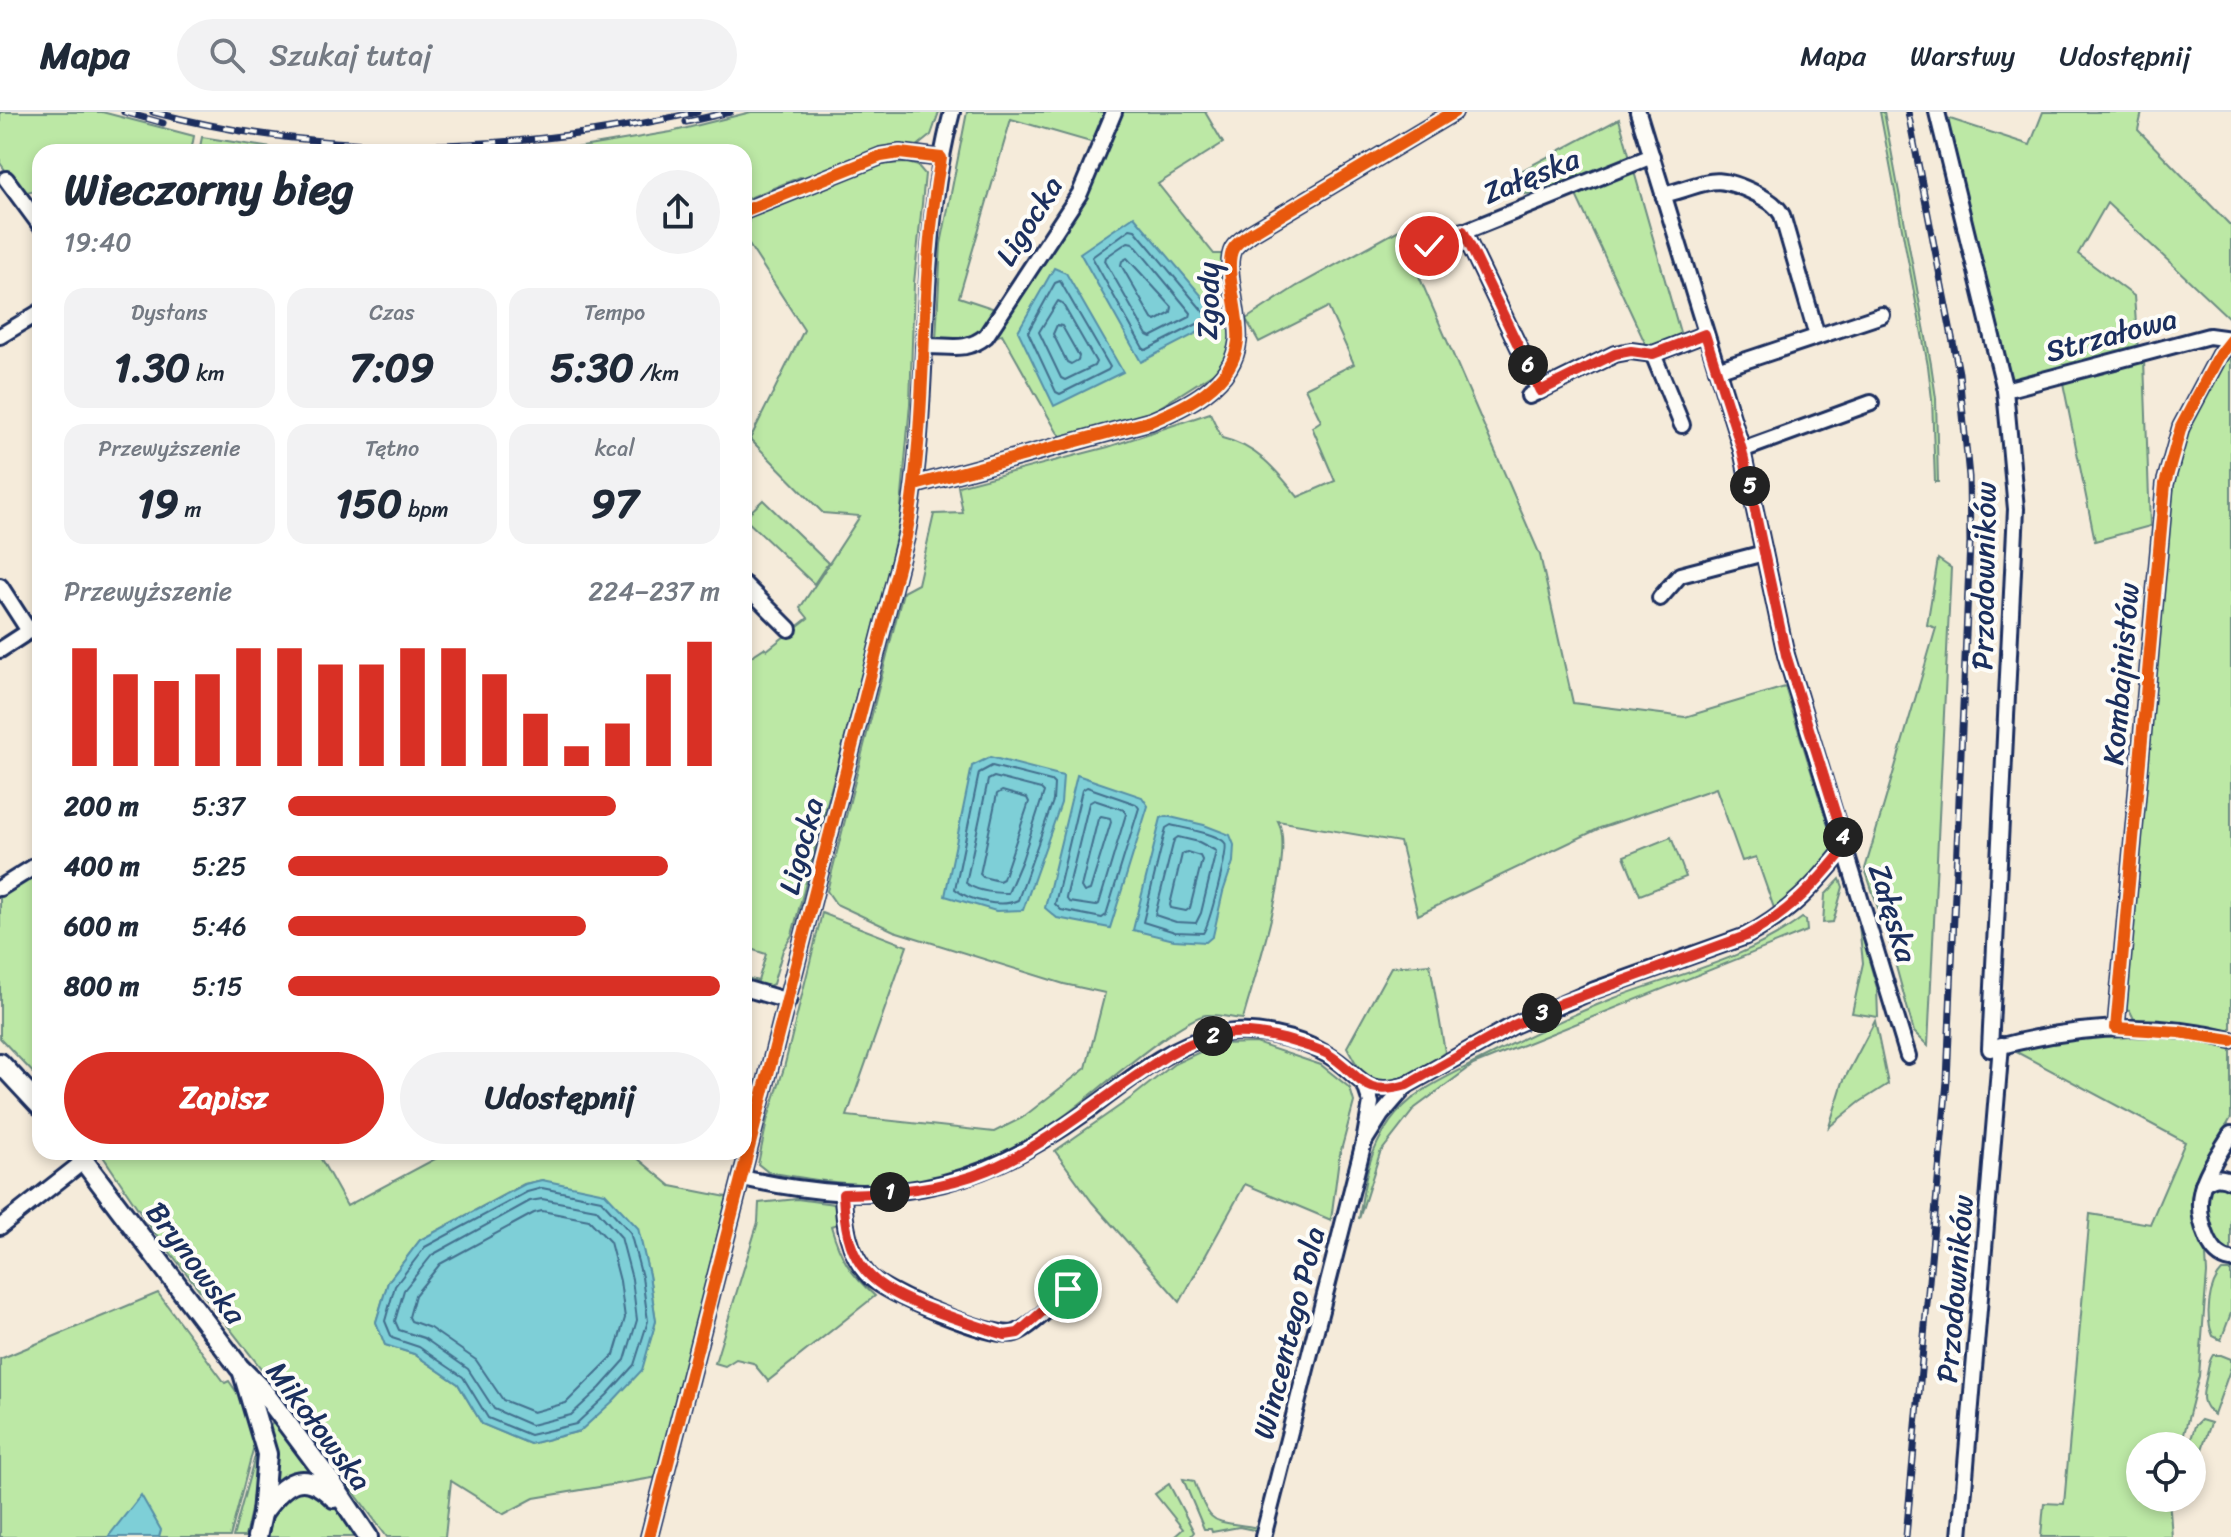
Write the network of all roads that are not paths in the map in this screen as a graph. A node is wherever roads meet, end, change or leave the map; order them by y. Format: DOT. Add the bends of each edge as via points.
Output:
graph roads {
  1 [pos="952,112"];
  2 [pos="1114,112"];
  3 [pos="1454,112"];
  4 [pos="1638,112"];
  5 [pos="1937,112"];
  6 [pos="1652,156"];
  7 [pos="941,158"];
  8 [pos="6,179"];
  9 [pos="1663,195"];
  10 [pos="752,208"];
  11 [pos="32,214"];
  12 [pos="1463,231"];
  13 [pos="1429,246"];
  14 [pos="1882,315"];
  15 [pos="32,317"];
  16 [pos="1705,334"];
  17 [pos="0,336"];
  18 [pos="1817,336"];
  19 [pos="2231,339"];
  20 [pos="924,346"];
  21 [pos="1653,354"];
  22 [pos="1717,370"];
  23 [pos="2005,390"];
  24 [pos="1871,403"];
  25 [pos="1682,425"];
  26 [pos="1742,450"];
  27 [pos="915,485"];
  28 [pos="1764,553"];
  29 [pos="0,586"];
  30 [pos="752,592"];
  31 [pos="1660,598"];
  32 [pos="32,625"];
  33 [pos="32,628"];
  34 [pos="789,629"];
  35 [pos="0,650"];
  36 [pos="1846,847"];
  37 [pos="32,868"];
  38 [pos="0,888"];
  39 [pos="752,990"];
  40 [pos="788,1001"];
  41 [pos="2116,1028"];
  42 [pos="2231,1040"];
  43 [pos="1995,1047"];
  44 [pos="1908,1056"];
  45 [pos="0,1063"];
  46 [pos="1365,1085"];
  47 [pos="1407,1085"];
  48 [pos="32,1097"];
  49 [pos="752,1140"];
  50 [pos="2231,1140"];
  51 [pos="1364,1142"];
  52 [pos="78,1160"];
  53 [pos="83,1160"];
  54 [pos="747,1160"];
  55 [pos="742,1178"];
  56 [pos="2231,1181"];
  57 [pos="2200,1186"];
  58 [pos="843,1194"];
  59 [pos="0,1227"];
  60 [pos="2231,1260"];
  61 [pos="1075,1280"];
  62 [pos="242,1370"];
  63 [pos="262,1514"];
  64 [pos="353,1517"];
  65 [pos="257,1537"];
  66 [pos="368,1537"];
  67 [pos="649,1537"];
  68 [pos="1263,1537"];
  69 [pos="1960,1537"];
  1 -- 7 [label="street, Ligocka"];
  2 -- 20 [label="street, Ligocka" via="1080,193 986,336 965,348"];
  3 -- 27 [label="street, Zgody" via="1240,241 1230,267 1238,342 1230,365 1204,394 1151,421"];
  4 -- 6 [label="street, Załęska"];
  5 -- 23 [label="street, Przodowników"];
  6 -- 9 [label="street, Załęska"];
  6 -- 12 [label="street, Załęska"];
  7 -- 10 [label="street" via="881,156"];
  7 -- 20 [label="street, Ligocka" via="927,260"];
  8 -- 11 [label="street"];
  9 -- 16 [label="street, Załęska"];
  9 -- 18 [label="street" via="1726,180 1777,207"];
  12 -- 13 [label="street, Załęska"];
  12 -- 21 [label="street" via="1534,394 1615,354"];
  14 -- 18 [label="street"];
  15 -- 17 [label="street"];
  16 -- 21 [label="street"];
  16 -- 22 [label="street, Załęska"];
  18 -- 22 [label="street"];
  19 -- 23 [label="street, Strzałowa" via="2209,336"];
  19 -- 41 [label="street, Kombajnistów" via="2181,427 2165,484"];
  20 -- 27 [label="street, Ligocka"];
  21 -- 25 [label="street"];
  22 -- 26 [label="street, Załęska"];
  23 -- 43 [label="street, Przodowników" via="2016,509"];
  24 -- 26 [label="street"];
  26 -- 28 [label="street, Załęska"];
  27 -- 40 [label="street, Ligocka" via="889,613"];
  28 -- 31 [label="street" via="1680,575"];
  28 -- 36 [label="street, Załęska" via="1786,655"];
  29 -- 32 [label="street"];
  30 -- 34 [label="street"];
  33 -- 35 [label="street"];
  36 -- 44 [label="street, Załęska"];
  36 -- 47 [label="street, Wincentego Pola" via="1806,894 1768,925 1562,1003"];
  37 -- 38 [label="street"];
  39 -- 40 [label="street"];
  40 -- 49 [label="street, Ligocka"];
  41 -- 42 [label="street"];
  41 -- 43 [label="street"];
  43 -- 69 [label="street, Przodowników"];
  45 -- 48 [label="main road"];
  46 -- 47 [label="street" via="1389,1091"];
  46 -- 51 [label="street, Wincentego Pola" via="1371,1103"];
  46 -- 58 [label="street" via="1317,1049 1260,1034 1218,1034 1171,1053 1037,1145 987,1170 904,1191"];
  47 -- 51 [label="street, Wincentego Pola"];
  50 -- 57 [label="street"];
  51 -- 68 [label="street, Wincentego Pola"];
  52 -- 59 [label="street"];
  53 -- 62 [label="main road, Brynowska"];
  54 -- 55 [label="street, Ligocka"];
  55 -- 58 [label="street"];
  55 -- 67 [label="street, Ligocka"];
  56 -- 57 [label="street" via="2211,1178"];
  57 -- 60 [label="street" via="2203,1226 2217,1253"];
  58 -- 61 [label="street" via="851,1248 870,1278 885,1290 958,1320 1005,1335 1018,1333"];
  62 -- 63 [label="main road, Mikołowska" via="267,1454"];
  62 -- 64 [label="main road, Mikołowska"];
  63 -- 64 [label="main road" via="282,1488 302,1480 322,1486"];
  63 -- 65 [label="main road, Mikołowska"];
  64 -- 66 [label="main road, Mikołowska"];
}
